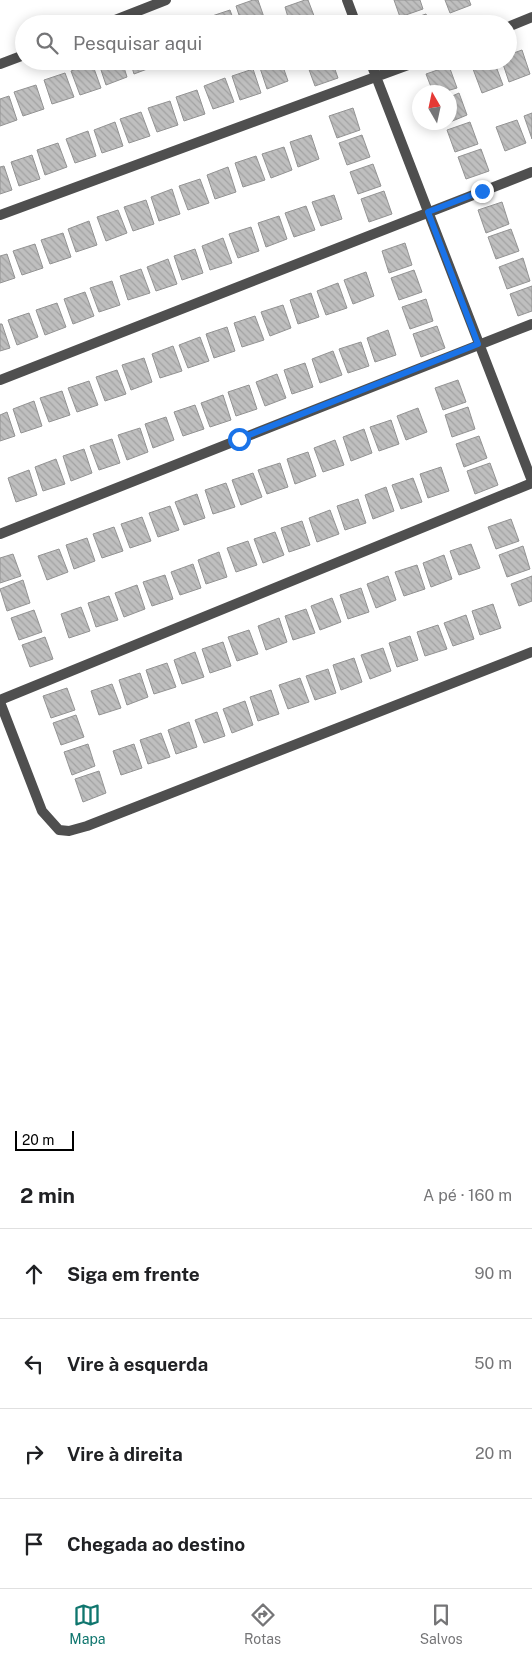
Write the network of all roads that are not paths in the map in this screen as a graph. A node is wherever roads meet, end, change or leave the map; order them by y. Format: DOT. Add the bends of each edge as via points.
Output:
graph roads {
  1 [pos="166,0"];
  2 [pos="347,0"];
  3 [pos="128,15"];
  4 [pos="353,15"];
  5 [pos="532,17"];
  6 [pos="517,23"];
  7 [pos="15,58"];
  8 [pos="0,64"];
  9 [pos="373,70"];
  10 [pos="396,70"];
  11 [pos="376,78"];
  12 [pos="532,172"];
  13 [pos="428,212"];
  14 [pos="0,215"];
  15 [pos="532,324"];
  16 [pos="478,344"];
  17 [pos="0,380"];
  18 [pos="532,482"];
  19 [pos="0,534"];
  20 [pos="532,652"];
  21 [pos="0,701"];
  1 -- 3 [label="street"];
  2 -- 4 [label="street"];
  5 -- 6 [label="street"];
  7 -- 8 [label="street"];
  9 -- 11 [label="street"];
  10 -- 11 [label="street"];
  11 -- 13 [label="street"];
  11 -- 14 [label="street"];
  12 -- 13 [label="street"];
  13 -- 16 [label="street"];
  13 -- 17 [label="street"];
  15 -- 16 [label="street"];
  16 -- 18 [label="street"];
  16 -- 19 [label="street"];
  18 -- 21 [label="street"];
  20 -- 21 [label="street" via="69,830 58,830 42,811"];
}
